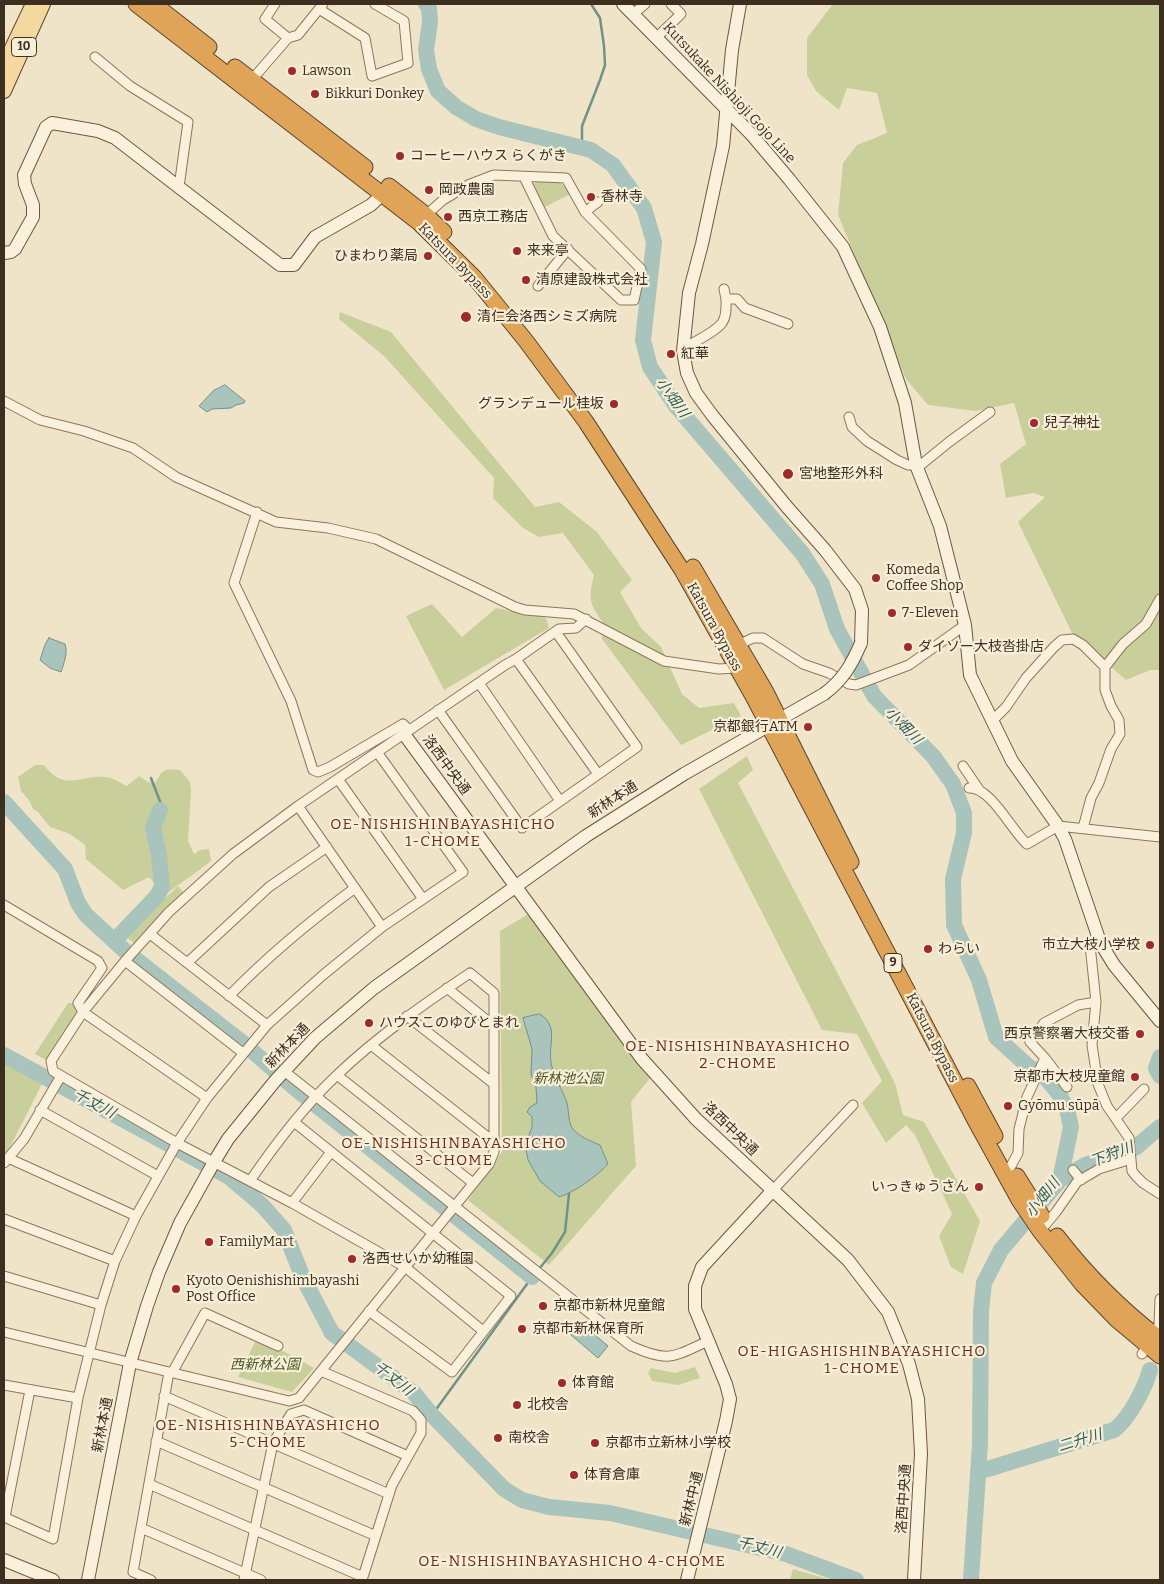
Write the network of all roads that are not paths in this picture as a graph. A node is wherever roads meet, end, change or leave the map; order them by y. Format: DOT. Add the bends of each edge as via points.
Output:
graph roads {
  1 [pos="32,4"];
  2 [pos="43,4"];
  3 [pos="136,4"];
  4 [pos="154,4"];
  5 [pos="275,4"];
  6 [pos="374,4"];
  7 [pos="623,4"];
  8 [pos="645,4"];
  9 [pos="671,4"];
  10 [pos="740,4"];
  11 [pos="321,6"];
  12 [pos="633,14"];
  13 [pos="657,37"];
  14 [pos="288,38"];
  15 [pos="96,57"];
  16 [pos="4,65"];
  17 [pos="249,83"];
  18 [pos="4,91"];
  19 [pos="727,109"];
  20 [pos="524,177"];
  21 [pos="179,188"];
  22 [pos="387,191"];
  23 [pos="598,202"];
  24 [pos="584,212"];
  25 [pos="422,219"];
  26 [pos="568,249"];
  27 [pos="4,253"];
  28 [pos="538,286"];
  29 [pos="724,289"];
  30 [pos="726,299"];
  31 [pos="788,324"];
  32 [pos="683,348"];
  33 [pos="4,401"];
  34 [pos="990,412"];
  35 [pos="849,417"];
  36 [pos="917,466"];
  37 [pos="257,512"];
  38 [pos="1159,603"];
  39 [pos="586,619"];
  40 [pos="965,625"];
  41 [pos="556,632"];
  42 [pos="733,647"];
  43 [pos="516,659"];
  44 [pos="1105,667"];
  45 [pos="737,668"];
  46 [pos="479,683"];
  47 [pos="438,710"];
  48 [pos="992,721"];
  49 [pos="774,722"];
  50 [pos="407,732"];
  51 [pos="377,752"];
  52 [pos="969,769"];
  53 [pos="598,774"];
  54 [pos="338,779"];
  55 [pos="969,788"];
  56 [pos="980,792"];
  57 [pos="560,801"];
  58 [pos="298,806"];
  59 [pos="1058,826"];
  60 [pos="1083,828"];
  61 [pos="1160,837"];
  62 [pos="327,847"];
  63 [pos="516,887"];
  64 [pos="355,888"];
  65 [pos="423,899"];
  66 [pos="4,905"];
  67 [pos="382,927"];
  68 [pos="150,934"];
  69 [pos="1100,942"];
  70 [pos="125,961"];
  71 [pos="188,963"];
  72 [pos="447,988"];
  73 [pos="229,996"];
  74 [pos="1096,1002"];
  75 [pos="83,1012"];
  76 [pos="407,1016"];
  77 [pos="1160,1021"];
  78 [pos="267,1026"];
  79 [pos="494,1026"];
  80 [pos="371,1045"];
  81 [pos="243,1053"];
  82 [pos="1044,1060"];
  83 [pos="337,1075"];
  84 [pos="61,1076"];
  85 [pos="280,1076"];
  86 [pos="494,1084"];
  87 [pos="1067,1087"];
  88 [pos="1144,1089"];
  89 [pos="317,1097"];
  90 [pos="207,1098"];
  91 [pos="853,1105"];
  92 [pos="40,1110"];
  93 [pos="1116,1118"];
  94 [pos="294,1122"];
  95 [pos="494,1142"];
  96 [pos="177,1143"];
  97 [pos="331,1152"];
  98 [pos="1131,1153"];
  99 [pos="6,1160"];
  100 [pos="214,1162"];
  101 [pos="1007,1169"];
  102 [pos="158,1176"];
  103 [pos="250,1181"];
  104 [pos="473,1183"];
  105 [pos="773,1190"];
  106 [pos="1160,1194"];
  107 [pos="292,1203"];
  108 [pos="454,1206"];
  109 [pos="136,1216"];
  110 [pos="4,1219"];
  111 [pos="1042,1224"];
  112 [pos="433,1232"];
  113 [pos="116,1261"];
  114 [pos="405,1267"];
  115 [pos="4,1276"];
  116 [pos="1160,1300"];
  117 [pos="101,1306"];
  118 [pos="369,1311"];
  119 [pos="483,1331"];
  120 [pos="4,1332"];
  121 [pos="708,1341"];
  122 [pos="1151,1343"];
  123 [pos="278,1346"];
  124 [pos="89,1353"];
  125 [pos="1160,1356"];
  126 [pos="130,1363"];
  127 [pos="321,1371"];
  128 [pos="170,1372"];
  129 [pos="4,1385"];
  130 [pos="30,1390"];
  131 [pos="164,1396"];
  132 [pos="78,1398"];
  133 [pos="156,1441"];
  134 [pos="273,1443"];
  135 [pos="408,1456"];
  136 [pos="149,1484"];
  137 [pos="264,1487"];
  138 [pos="389,1494"];
  139 [pos="4,1517"];
  140 [pos="141,1528"];
  141 [pos="254,1530"];
  142 [pos="376,1536"];
  143 [pos="4,1560"];
  144 [pos="245,1577"];
  145 [pos="363,1579"];
  146 [pos="53,1580"];
  147 [pos="88,1580"];
  148 [pos="151,1580"];
  149 [pos="260,1580"];
  150 [pos="687,1580"];
  151 [pos="914,1580"];
  1 -- 16 [label="main road, 10"];
  2 -- 18 [label="main road, 10"];
  3 -- 17 [label="highway, Katsura Bypass / 9"];
  4 -- 17 [label="highway, Katsura Bypass / 9"];
  5 -- 14 [label="street" via="265,19"];
  6 -- 11 [label="street" via="404,21 408,63 372,76 365,38"];
  7 -- 12 [label="street, Kutsukake Nishioji Gojo Line"];
  8 -- 12 [label="street"];
  9 -- 13 [label="street" via="681,14"];
  10 -- 19 [label="street"];
  11 -- 14 [label="street" via="298,35"];
  12 -- 13 [label="street, Kutsukake Nishioji Gojo Line"];
  13 -- 19 [label="street, Kutsukake Nishioji Gojo Line"];
  14 -- 17 [label="street"];
  15 -- 21 [label="street" via="130,86 188,122"];
  17 -- 22 [label="highway, Katsura Bypass / 9"];
  19 -- 32 [label="street" via="717,177 689,293"];
  19 -- 36 [label="street, Kutsukake Nishioji Gojo Line" via="789,178 843,247 880,327 894,367 905,403"];
  20 -- 24 [label="street" via="566,178"];
  20 -- 25 [label="street" via="494,175 468,185 443,200"];
  20 -- 26 [label="street" via="553,236"];
  21 -- 22 [label="street" via="280,265 294,265 315,237 370,205"];
  21 -- 27 [label="street" via="115,138 98,131 52,123 46,127 24,175 34,206 33,216 14,249"];
  22 -- 25 [label="highway, Katsura Bypass / 9"];
  23 -- 24 [label="street"];
  24 -- 26 [label="street" via="641,269 634,300 621,300"];
  25 -- 42 [label="highway, Katsura Bypass / 9" via="526,341 586,422"];
  26 -- 28 [label="street"];
  29 -- 30 [label="street"];
  30 -- 31 [label="street" via="737,299 745,308"];
  30 -- 32 [label="street" via="721,324"];
  32 -- 49 [label="street, 新林本通, bridge" via="686,373 696,393 855,589 862,610 861,643 850,668 824,694"];
  33 -- 37 [label="street" via="40,420 133,448 176,477"];
  34 -- 36 [label="street"];
  35 -- 36 [label="street" via="852,427 867,441 897,460"];
  36 -- 40 [label="street, Kutsukake Nishioji Gojo Line" via="940,526"];
  37 -- 39 [label="street" via="276,522 328,528 376,539 515,607 574,614"];
  37 -- 50 [label="street" via="234,583 291,701 313,770 318,772 330,767 403,724"];
  38 -- 44 [label="street" via="1146,624 1123,644"];
  39 -- 41 [label="street" via="576,628"];
  39 -- 45 [label="street" via="664,661 719,669"];
  40 -- 42 [label="street" via="909,665 856,685 803,664 763,638 753,638"];
  40 -- 48 [label="street, Kutsukake Nishioji Gojo Line" via="970,675"];
  41 -- 43 [label="street"];
  41 -- 53 [label="street" via="637,747"];
  42 -- 45 [label="highway, Katsura Bypass / 9"];
  42 -- 49 [label="highway, Katsura Bypass / 9" via="766,692"];
  43 -- 46 [label="street"];
  43 -- 53 [label="street"];
  44 -- 48 [label="street" via="1073,638 1062,640"];
  44 -- 60 [label="street" via="1105,690 1119,720 1120,734 1091,798"];
  45 -- 49 [label="highway, Katsura Bypass / 9"];
  46 -- 47 [label="street"];
  46 -- 57 [label="street"];
  47 -- 50 [label="street"];
  47 -- 57 [label="street" via="522,828"];
  48 -- 59 [label="street, Kutsukake Nishioji Gojo Line" via="1012,761"];
  49 -- 63 [label="street, 新林本通" via="634,804"];
  49 -- 101 [label="highway, Katsura Bypass / 9" via="976,1122"];
  50 -- 51 [label="street"];
  50 -- 63 [label="street, 洛西中央通"];
  51 -- 54 [label="street"];
  51 -- 65 [label="street" via="463,872"];
  52 -- 56 [label="street"];
  53 -- 57 [label="street"];
  54 -- 58 [label="street"];
  54 -- 65 [label="street"];
  55 -- 56 [label="street"];
  56 -- 59 [label="street" via="989,797 1027,844"];
  58 -- 62 [label="street"];
  58 -- 68 [label="street" via="233,854 169,912"];
  59 -- 60 [label="street"];
  59 -- 69 [label="street, Kutsukake Nishioji Gojo Line"];
  60 -- 61 [label="street"];
  62 -- 64 [label="street"];
  62 -- 71 [label="street" via="269,887"];
  63 -- 85 [label="street, 新林本通" via="374,988 315,1038"];
  63 -- 105 [label="street, 洛西中央通" via="642,1059 696,1119"];
  64 -- 67 [label="street"];
  64 -- 73 [label="street" via="257,967"];
  65 -- 67 [label="street"];
  66 -- 75 [label="street" via="98,961 102,968 78,1003"];
  67 -- 78 [label="street"];
  68 -- 70 [label="street"];
  68 -- 71 [label="street"];
  69 -- 74 [label="street" via="1090,945"];
  69 -- 77 [label="street, Kutsukake Nishioji Gojo Line" via="1114,965"];
  70 -- 75 [label="street"];
  70 -- 81 [label="street"];
  71 -- 73 [label="street"];
  72 -- 76 [label="street"];
  72 -- 79 [label="street"];
  72 -- 79 [label="street" via="470,972 494,993"];
  73 -- 78 [label="street"];
  74 -- 82 [label="street" via="1078,1005 1044,1023 1030,1042"];
  74 -- 93 [label="street" via="1092,1045 1098,1084"];
  75 -- 84 [label="street" via="51,1061 53,1071"];
  75 -- 90 [label="street"];
  76 -- 80 [label="street"];
  76 -- 86 [label="street"];
  78 -- 81 [label="street"];
  79 -- 86 [label="street"];
  80 -- 83 [label="street"];
  80 -- 95 [label="street"];
  81 -- 90 [label="street"];
  82 -- 87 [label="street"];
  82 -- 101 [label="street" via="1027,1097 1019,1129 1018,1153"];
  83 -- 89 [label="street"];
  83 -- 104 [label="street"];
  84 -- 92 [label="street"];
  84 -- 96 [label="street"];
  85 -- 89 [label="street"];
  85 -- 100 [label="street, 新林本通" via="228,1139"];
  86 -- 95 [label="street"];
  88 -- 93 [label="street"];
  89 -- 94 [label="street"];
  89 -- 108 [label="street"];
  90 -- 96 [label="street"];
  91 -- 105 [label="street"];
  92 -- 99 [label="street" via="24,1138"];
  92 -- 102 [label="street"];
  93 -- 98 [label="street" via="1129,1138"];
  94 -- 97 [label="street"];
  94 -- 103 [label="street"];
  95 -- 104 [label="street" via="489,1164"];
  96 -- 100 [label="street"];
  96 -- 102 [label="street"];
  97 -- 107 [label="street"];
  97 -- 112 [label="street"];
  98 -- 106 [label="street" via="1132,1171"];
  98 -- 111 [label="street" via="1077,1176 1077,1182"];
  99 -- 109 [label="street"];
  100 -- 103 [label="street"];
  100 -- 126 [label="street, 新林本通" via="180,1223 159,1272"];
  101 -- 111 [label="highway, Katsura Bypass / 9"];
  102 -- 109 [label="street"];
  103 -- 107 [label="street"];
  104 -- 108 [label="street"];
  105 -- 121 [label="street, 新林中通" via="702,1267 694,1286 695,1309"];
  105 -- 151 [label="street, 洛西中央通" via="848,1260 888,1312 908,1364 918,1399 921,1454"];
  107 -- 114 [label="street"];
  108 -- 112 [label="street"];
  108 -- 121 [label="street" via="631,1346 654,1355 674,1356"];
  109 -- 113 [label="street"];
  110 -- 113 [label="street"];
  111 -- 122 [label="highway, Katsura Bypass / 9" via="1082,1284 1117,1320"];
  112 -- 114 [label="street"];
  112 -- 119 [label="street" via="511,1296"];
  113 -- 117 [label="street"];
  114 -- 118 [label="street"];
  114 -- 119 [label="street"];
  115 -- 117 [label="street"];
  116 -- 122 [label="street" via="1160,1325"];
  117 -- 124 [label="street"];
  118 -- 119 [label="street" via="452,1372"];
  118 -- 127 [label="street"];
  120 -- 124 [label="street"];
  121 -- 150 [label="street, 新林中通" via="730,1400"];
  122 -- 125 [label="highway, Katsura Bypass / 9"];
  123 -- 128 [label="street" via="205,1313"];
  124 -- 126 [label="street"];
  124 -- 132 [label="street"];
  126 -- 128 [label="street"];
  126 -- 147 [label="street, 新林本通"];
  127 -- 128 [label="street" via="299,1398 289,1401"];
  127 -- 135 [label="street" via="413,1411 421,1420 421,1433"];
  128 -- 131 [label="street"];
  129 -- 130 [label="street"];
  130 -- 132 [label="street"];
  130 -- 139 [label="street"];
  131 -- 133 [label="street"];
  131 -- 134 [label="street"];
  132 -- 139 [label="street" via="53,1539"];
  133 -- 136 [label="street"];
  133 -- 137 [label="street"];
  134 -- 135 [label="street" via="291,1414 304,1410"];
  134 -- 137 [label="street"];
  134 -- 138 [label="street"];
  135 -- 138 [label="street"];
  136 -- 140 [label="street"];
  136 -- 141 [label="street"];
  137 -- 141 [label="street"];
  137 -- 142 [label="street"];
  138 -- 142 [label="street"];
  140 -- 144 [label="street"];
  140 -- 148 [label="street" via="133,1572"];
  141 -- 144 [label="street"];
  141 -- 145 [label="street"];
  142 -- 145 [label="street"];
  143 -- 146 [label="street"];
  144 -- 149 [label="street"];
}
